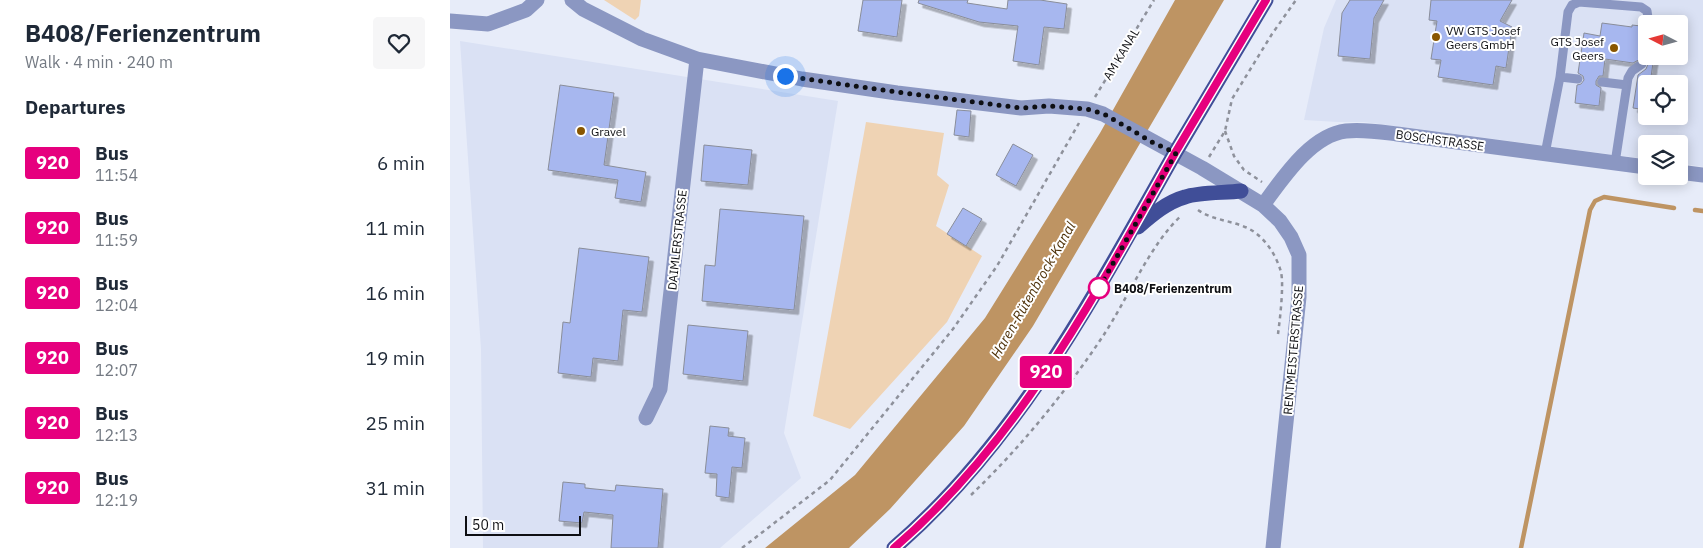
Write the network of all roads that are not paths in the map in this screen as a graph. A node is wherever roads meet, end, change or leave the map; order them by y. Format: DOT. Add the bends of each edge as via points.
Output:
graph roads {
  1 [pos="537,0"];
  2 [pos="572,0"];
  3 [pos="1266,0"];
  4 [pos="1648,15"];
  5 [pos="450,21"];
  6 [pos="696,59"];
  7 [pos="1641,65"];
  8 [pos="1560,77"];
  9 [pos="1578,79"];
  10 [pos="1602,82"];
  11 [pos="1627,85"];
  12 [pos="1176,153"];
  13 [pos="1545,154"];
  14 [pos="1615,163"];
  15 [pos="1638,167"];
  16 [pos="1688,173"];
  17 [pos="1703,175"];
  18 [pos="1240,191"];
  19 [pos="1263,204"];
  20 [pos="1130,234"];
  21 [pos="646,418"];
  22 [pos="894,548"];
  23 [pos="1273,548"];
  1 -- 5 [label="street" via="526,10 488,24"];
  2 -- 6 [label="street, RENTMEISTERSTRASSE" via="583,9 642,39"];
  3 -- 12 [label="main road"];
  4 -- 8 [label="lane" via="1641,7 1579,2 1572,5 1568,12"];
  6 -- 12 [label="street, RENTMEISTERSTRASSE" via="802,80 906,94 1021,108 1087,109 1104,114"];
  6 -- 21 [label="street, DAIMLERSTRASSE" via="660,389"];
  7 -- 11 [label="lane" via="1632,71"];
  8 -- 9 [label="lane"];
  8 -- 13 [label="lane"];
  10 -- 11 [label="lane"];
  11 -- 14 [label="lane"];
  12 -- 18 [label="street, RENTMEISTERSTRASSE"];
  12 -- 20 [label="main road"];
  13 -- 14 [label="street, BOSCHSTRASSE"];
  13 -- 19 [label="street, BOSCHSTRASSE" via="1364,130 1345,131 1317,143 1303,155"];
  14 -- 15 [label="street, BOSCHSTRASSE"];
  16 -- 17 [label="street"];
  18 -- 19 [label="street, RENTMEISTERSTRASSE"];
  18 -- 20 [label="main road" via="1187,196 1155,212"];
  19 -- 23 [label="street, RENTMEISTERSTRASSE" via="1280,221 1299,255 1300,297"];
  20 -- 22 [label="main road" via="1068,340 992,447 919,527"];
}
